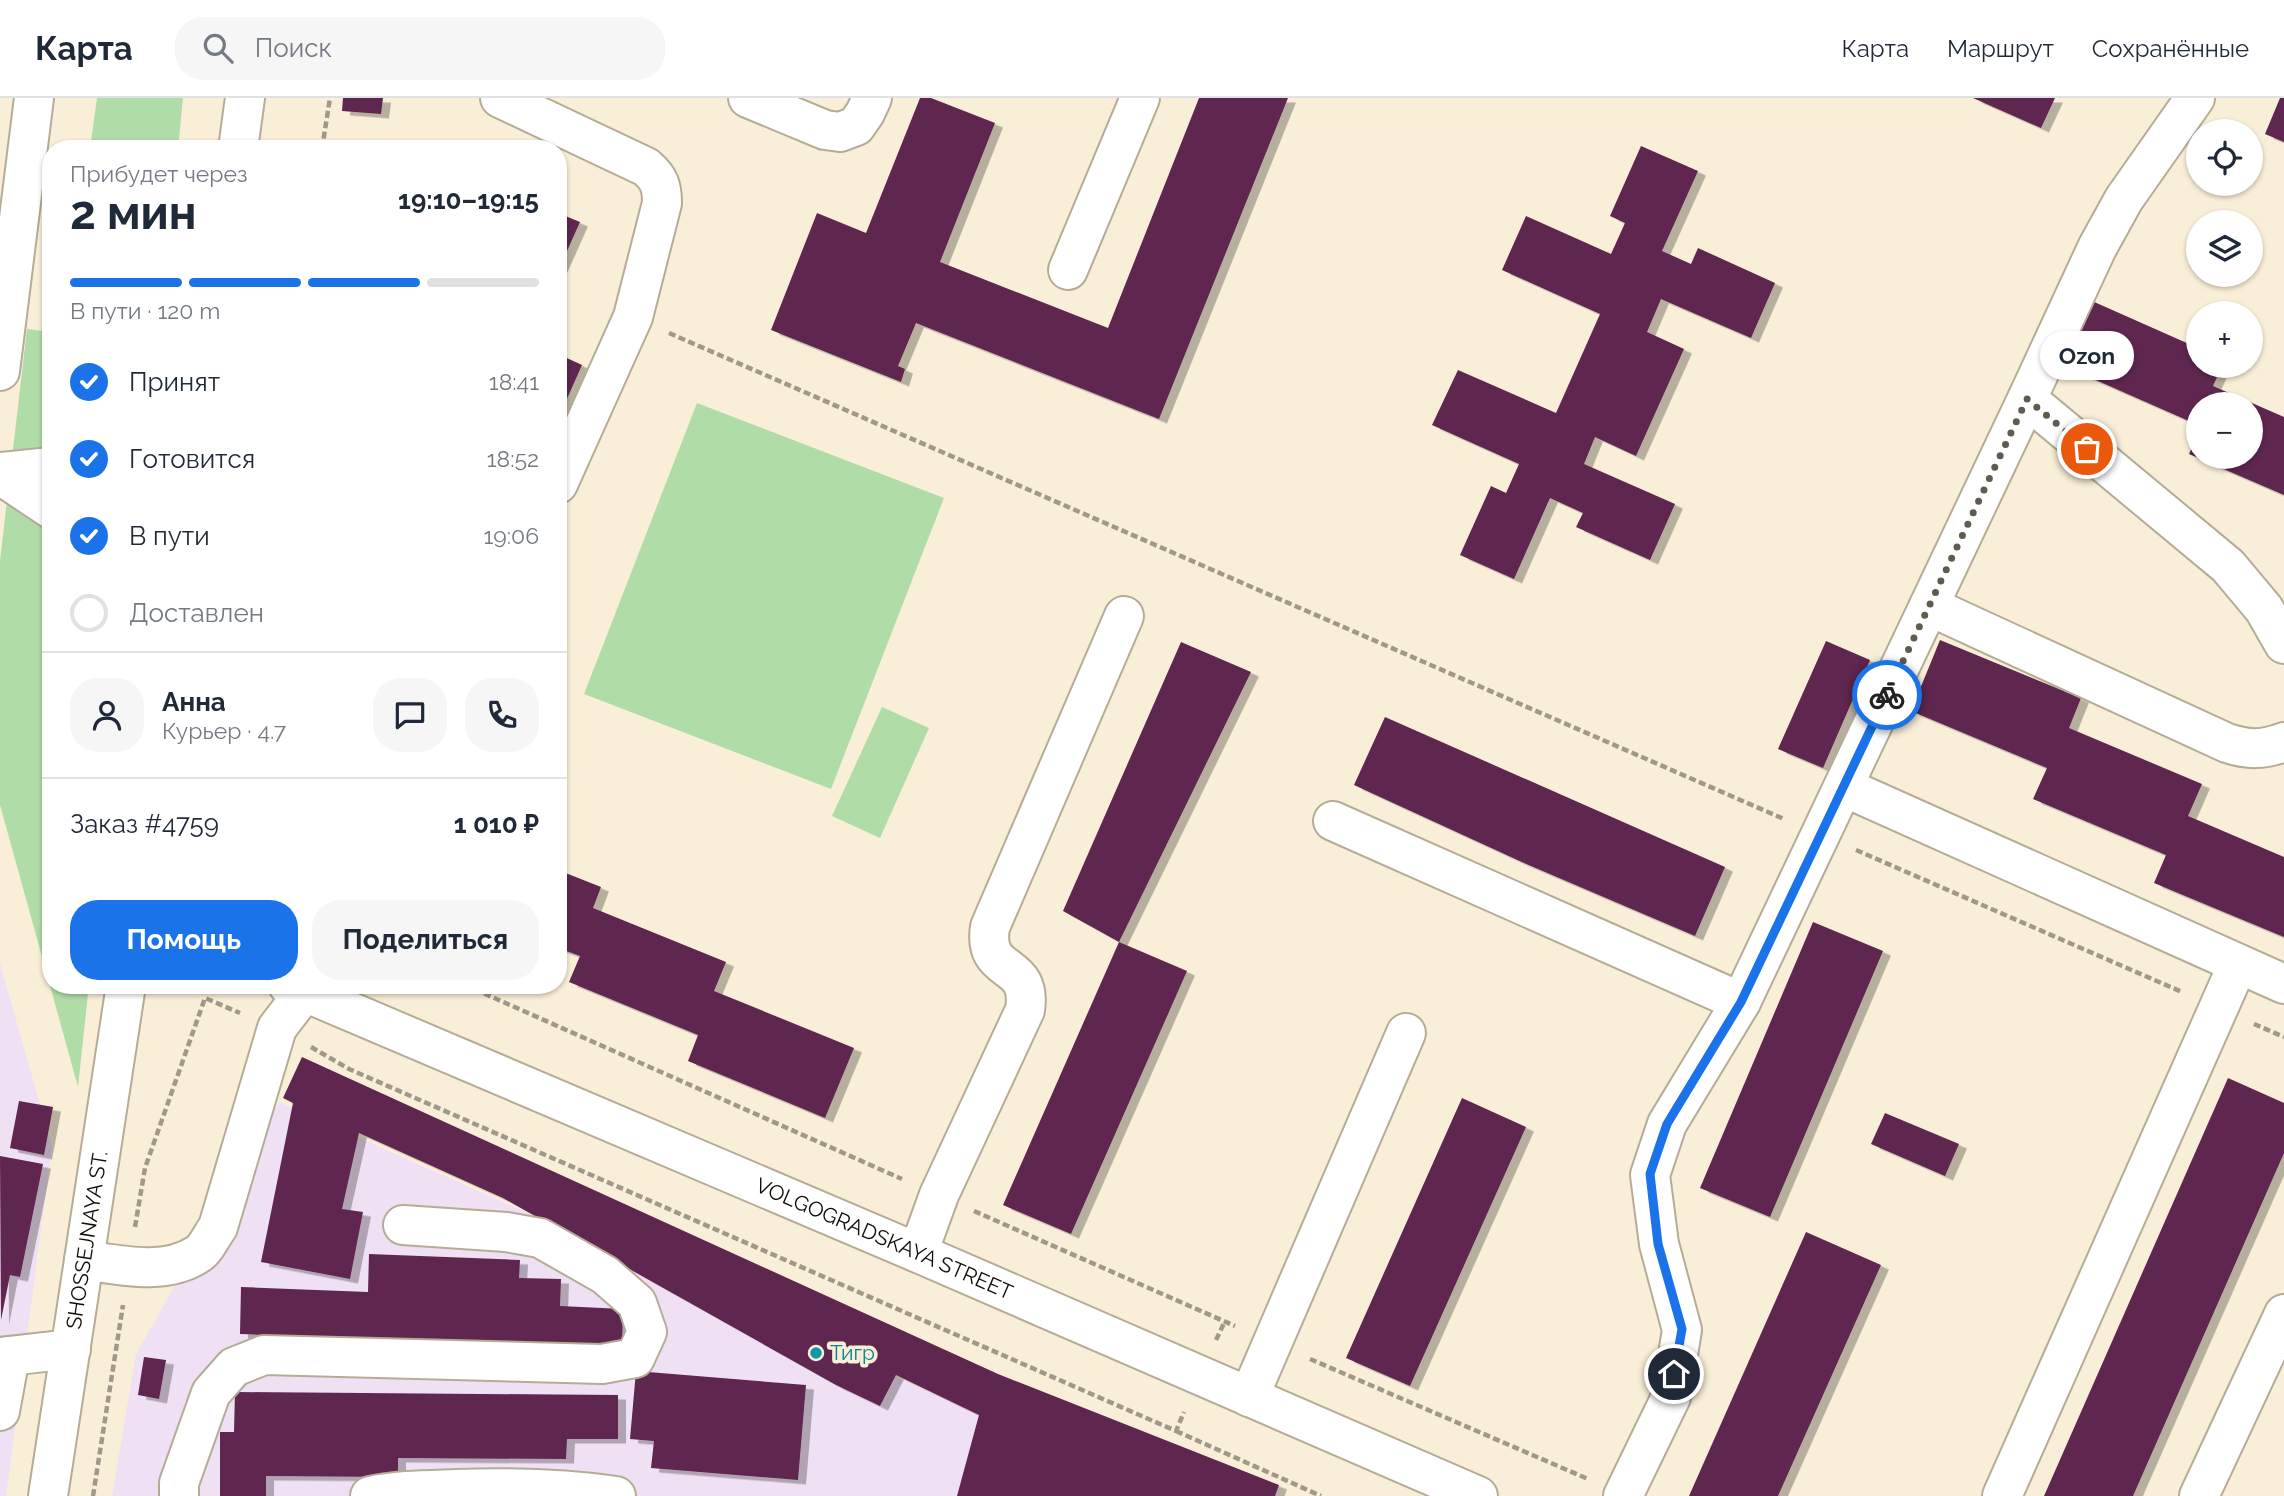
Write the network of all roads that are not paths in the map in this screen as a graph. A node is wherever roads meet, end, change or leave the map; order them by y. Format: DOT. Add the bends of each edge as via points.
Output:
graph roads {
  1 [pos="34,98"];
  2 [pos="245,98"];
  3 [pos="500,98"];
  4 [pos="748,98"];
  5 [pos="872,98"];
  6 [pos="1140,98"];
  7 [pos="2195,98"];
  8 [pos="239,140"];
  9 [pos="1068,270"];
  10 [pos="0,372"];
  11 [pos="2027,399"];
  12 [pos="567,464"];
  13 [pos="42,468"];
  14 [pos="0,474"];
  15 [pos="42,503"];
  16 [pos="1929,606"];
  17 [pos="1124,616"];
  18 [pos="2284,644"];
  19 [pos="2284,742"];
  20 [pos="1843,787"];
  21 [pos="1333,821"];
  22 [pos="2238,964"];
  23 [pos="2284,984"];
  24 [pos="125,994"];
  25 [pos="297,994"];
  26 [pos="314,994"];
  27 [pos="1741,1002"];
  28 [pos="1406,1032"];
  29 [pos="403,1225"];
  30 [pos="918,1253"];
  31 [pos="84,1260"];
  32 [pos="2284,1314"];
  33 [pos="71,1349"];
  34 [pos="5,1357"];
  35 [pos="1249,1397"];
  36 [pos="0,1411"];
  37 [pos="1623,1495"];
  38 [pos="48,1496"];
  39 [pos="179,1496"];
  40 [pos="370,1496"];
  41 [pos="616,1496"];
  42 [pos="1478,1496"];
  43 [pos="2002,1496"];
  44 [pos="2199,1496"];
  1 -- 10 [label="street"];
  2 -- 8 [label="street"];
  3 -- 12 [label="street" via="646,167 662,188 633,317"];
  4 -- 5 [label="street" via="840,132 856,126"];
  6 -- 9 [label="street"];
  7 -- 11 [label="street" via="2096,248"];
  11 -- 16 [label="street"];
  11 -- 18 [label="street" via="2228,566 2264,609"];
  13 -- 14 [label="street"];
  14 -- 15 [label="street"];
  16 -- 19 [label="street" via="2227,743 2247,749"];
  16 -- 20 [label="street"];
  17 -- 30 [label="street" via="990,927 988,942 993,956 1022,980 1027,994 1025,1010 939,1195"];
  20 -- 22 [label="street"];
  20 -- 27 [label="street"];
  21 -- 27 [label="street"];
  22 -- 23 [label="street"];
  22 -- 43 [label="street"];
  24 -- 31 [label="street, SHOSSEJNAYA ST."];
  25 -- 31 [label="street" via="277,1028 218,1227 199,1253 166,1267"];
  26 -- 30 [label="street, VOLGOGRADSKAYA STREET"];
  27 -- 37 [label="street" via="1667,1124 1650,1174 1658,1244 1682,1329 1671,1397"];
  28 -- 35 [label="street"];
  29 -- 39 [label="street" via="506,1232 551,1244 604,1275 637,1303 647,1332 635,1358 602,1364 264,1355 234,1367 211,1393 179,1483"];
  30 -- 35 [label="street, VOLGOGRADSKAYA STREET"];
  31 -- 33 [label="street, SHOSSEJNAYA ST."];
  32 -- 44 [label="street"];
  33 -- 34 [label="street"];
  33 -- 38 [label="street, SHOSSEJNAYA ST."];
  34 -- 36 [label="street"];
  35 -- 42 [label="street, VOLGOGRADSKAYA STREET"];
  40 -- 41 [label="street" via="394,1491 520,1487"];
}
